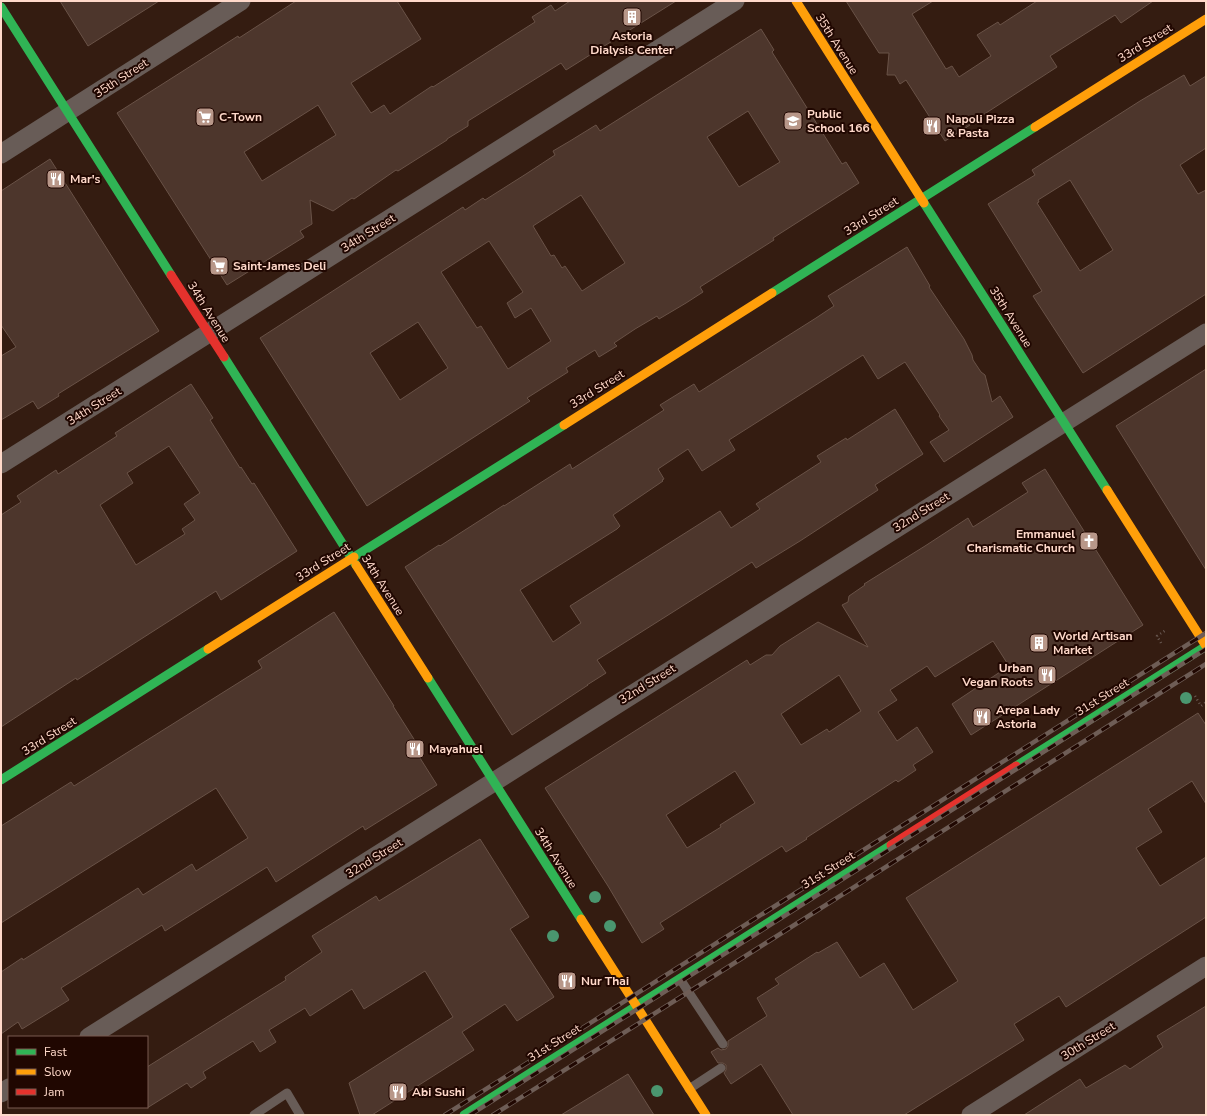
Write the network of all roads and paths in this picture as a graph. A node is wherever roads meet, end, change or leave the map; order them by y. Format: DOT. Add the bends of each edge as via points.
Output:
graph roads {
  1 [pos="241,1"];
  2 [pos="735,1"];
  3 [pos="796,1"];
  4 [pos="1,7"];
  5 [pos="1206,19"];
  6 [pos="68,112"];
  7 [pos="1,154"];
  8 [pos="922,198"];
  9 [pos="208,333"];
  10 [pos="1206,333"];
  11 [pos="1064,422"];
  12 [pos="1,464"];
  13 [pos="352,558"];
  14 [pos="1166,630"];
  15 [pos="1161,643"];
  16 [pos="1206,646"];
  17 [pos="1195,696"];
  18 [pos="1206,702"];
  19 [pos="1,780"];
  20 [pos="494,782"];
  21 [pos="1206,966"];
  22 [pos="680,978"];
  23 [pos="636,1006"];
  24 [pos="91,1036"];
  25 [pos="723,1044"];
  26 [pos="721,1068"];
  27 [pos="689,1089"];
  28 [pos="254,1115"];
  29 [pos="300,1115"];
  30 [pos="464,1115"];
  31 [pos="706,1115"];
  32 [pos="971,1115"];
  1 -- 6 [label="street, 35th Street"];
  2 -- 9 [label="street, 34th Street"];
  3 -- 8 [label="main road, 35th Avenue"];
  4 -- 6 [label="main road, 34th Avenue"];
  5 -- 8 [label="main road, 33rd Street"];
  6 -- 7 [label="street, 35th Street"];
  6 -- 9 [label="main road, 34th Avenue"];
  8 -- 11 [label="main road, 35th Avenue"];
  8 -- 13 [label="main road, 33rd Street"];
  9 -- 12 [label="street, 34th Street"];
  9 -- 13 [label="main road, 34th Avenue"];
  10 -- 11 [label="street, 32nd Street"];
  11 -- 16 [label="main road, 35th Avenue"];
  11 -- 20 [label="street, 32nd Street"];
  13 -- 19 [label="main road, 33rd Street"];
  13 -- 20 [label="main road, 34th Avenue"];
  14 -- 15 [label="path" via="1157,636"];
  16 -- 22 [label="main road, 31st Street"];
  17 -- 18 [label="path" via="1201,706"];
  20 -- 23 [label="main road, 34th Avenue"];
  20 -- 24 [label="street, 32nd Street"];
  21 -- 32 [label="street, 30th Street"];
  22 -- 23 [label="main road, 31st Street"];
  22 -- 25 [label="lane"];
  23 -- 27 [label="main road, 34th Avenue"];
  23 -- 30 [label="main road, 31st Street"];
  26 -- 27 [label="lane"];
  27 -- 31 [label="main road, 34th Avenue"];
  28 -- 29 [label="lane" via="286,1093"];
}
